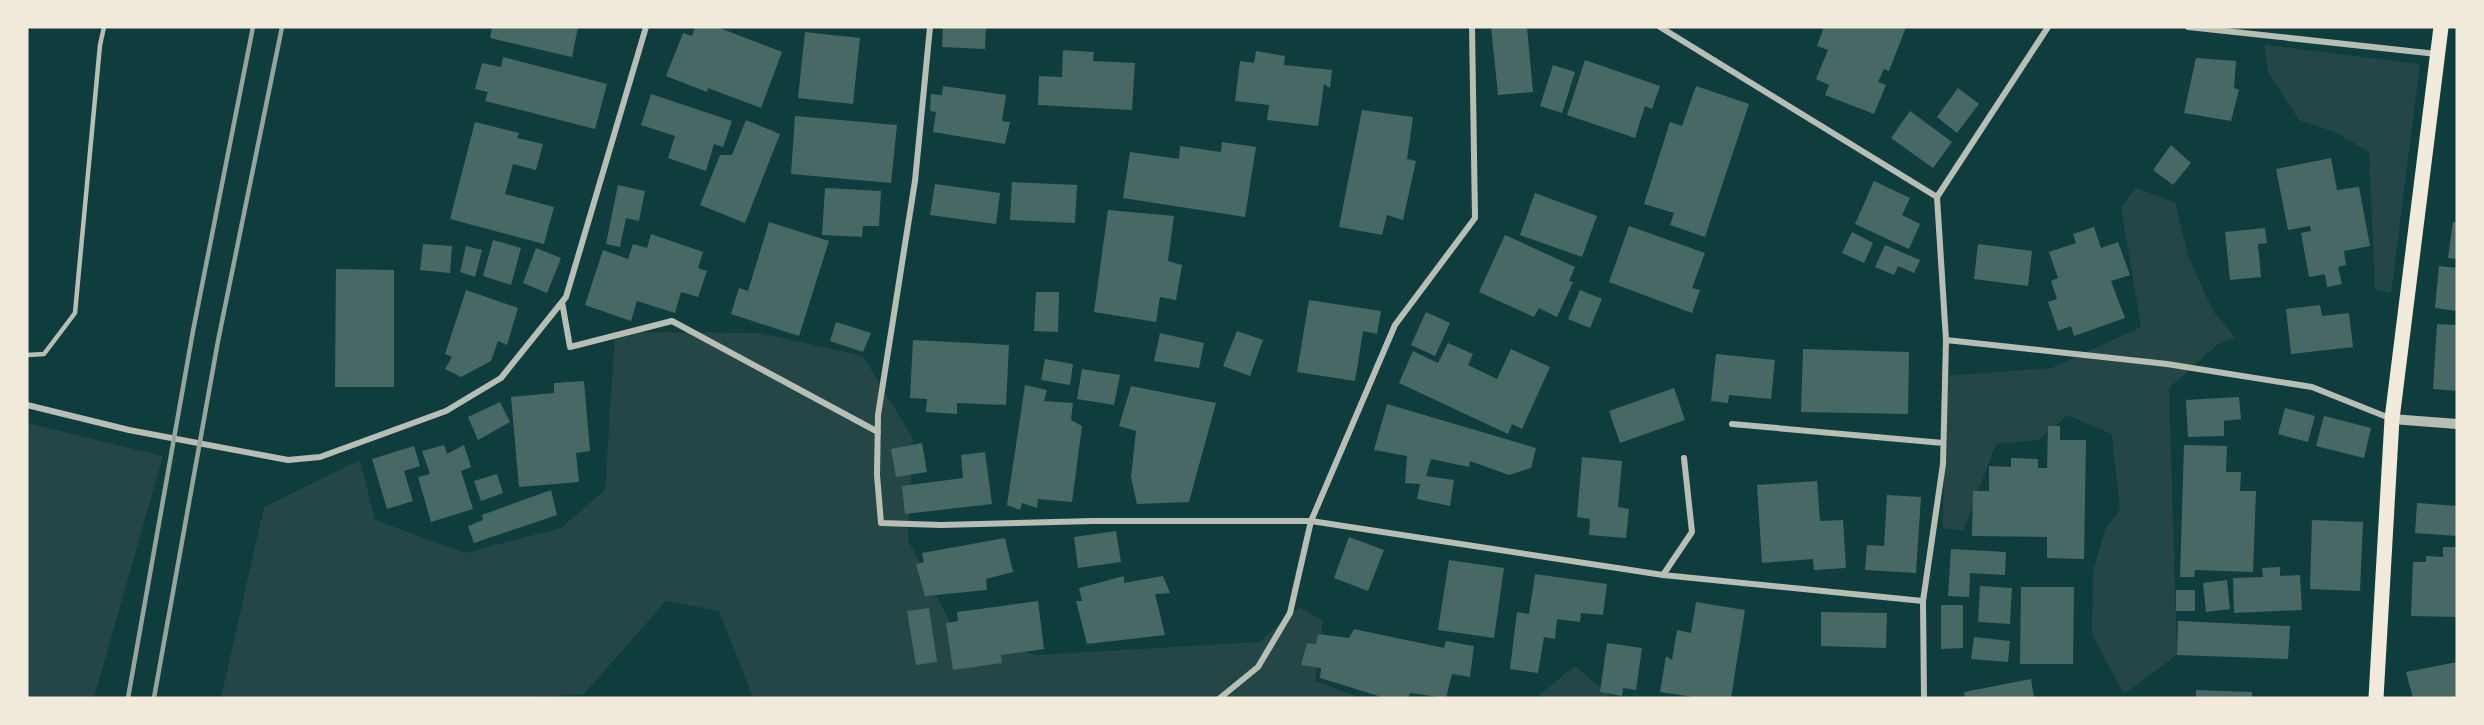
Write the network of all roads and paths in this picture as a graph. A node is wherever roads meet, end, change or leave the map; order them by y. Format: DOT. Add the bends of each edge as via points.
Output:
graph roads {
  1 [pos="104,27"];
  2 [pos="646,27"];
  3 [pos="930,27"];
  4 [pos="1472,27"];
  5 [pos="1660,27"];
  6 [pos="2048,27"];
  7 [pos="2188,27"];
  8 [pos="2441,27"];
  9 [pos="2437,54"];
  10 [pos="1937,197"];
  11 [pos="562,302"];
  12 [pos="1946,340"];
  13 [pos="27,355"];
  14 [pos="27,405"];
  15 [pos="2392,419"];
  16 [pos="1732,424"];
  17 [pos="2457,424"];
  18 [pos="878,432"];
  19 [pos="1943,443"];
  20 [pos="1684,458"];
  21 [pos="1311,521"];
  22 [pos="1663,575"];
  23 [pos="1923,601"];
  24 [pos="1220,698"];
  25 [pos="1924,698"];
  26 [pos="2376,698"];
  1 -- 13 [label="lane" via="75,313 44,354"];
  2 -- 11 [label="street"];
  3 -- 18 [label="street" via="915,181"];
  4 -- 21 [label="street" via="1475,218 1395,325"];
  5 -- 10 [label="street"];
  6 -- 10 [label="street"];
  7 -- 9 [label="street"];
  8 -- 9 [label="main road"];
  9 -- 15 [label="main road"];
  10 -- 12 [label="street"];
  11 -- 14 [label="street" via="501,378 446,411 320,457 288,460 129,430"];
  11 -- 18 [label="street" via="570,347 672,321"];
  12 -- 15 [label="street" via="2167,364 2312,387"];
  12 -- 19 [label="street"];
  15 -- 17 [label="street"];
  15 -- 26 [label="main road"];
  16 -- 19 [label="street"];
  18 -- 21 [label="street" via="881,523"];
  19 -- 23 [label="street"];
  20 -- 22 [label="street" via="1692,532"];
  21 -- 22 [label="street"];
  21 -- 24 [label="street" via="1290,613 1258,667"];
  22 -- 23 [label="street"];
  23 -- 25 [label="street"];
}
